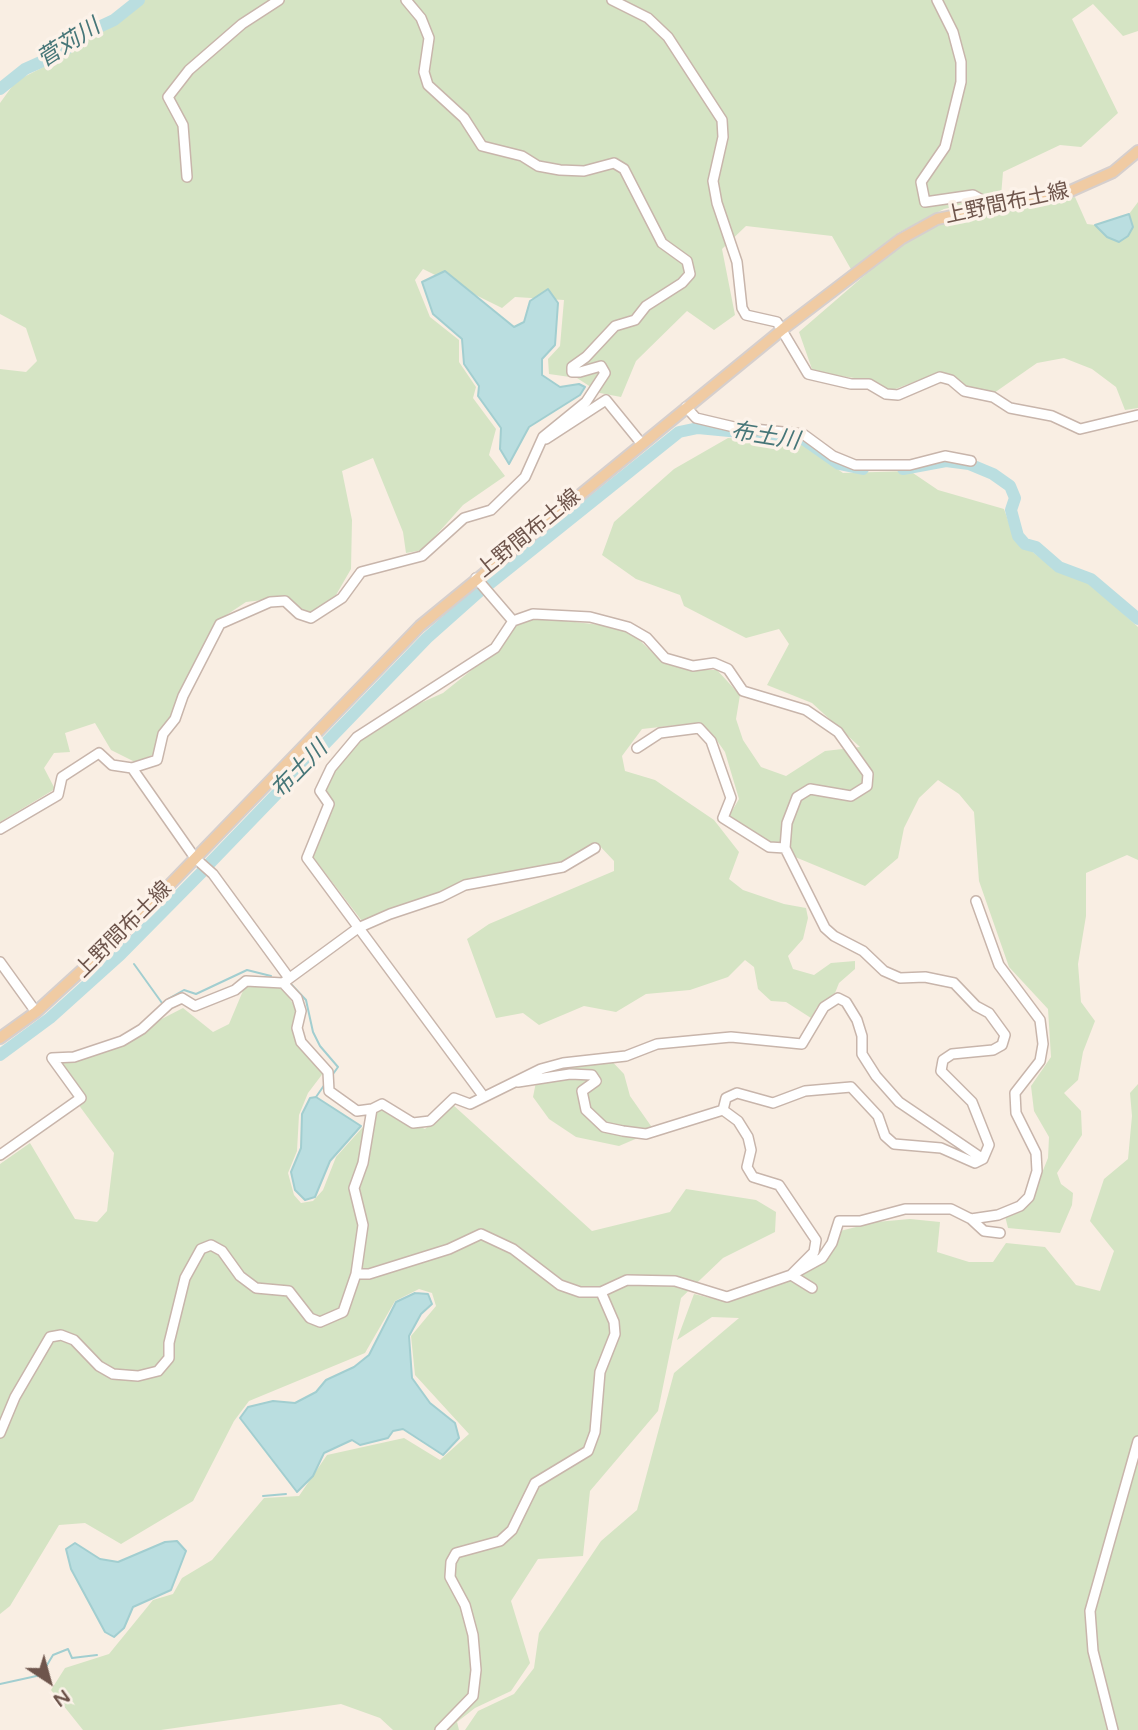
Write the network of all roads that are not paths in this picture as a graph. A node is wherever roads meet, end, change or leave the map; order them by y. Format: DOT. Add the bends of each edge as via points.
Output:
graph roads {
  1 [pos="279,0"];
  2 [pos="405,0"];
  3 [pos="612,0"];
  4 [pos="937,0"];
  5 [pos="1138,151"];
  6 [pos="187,177"];
  7 [pos="976,209"];
  8 [pos="783,329"];
  9 [pos="686,407"];
  10 [pos="1138,415"];
  11 [pos="641,443"];
  12 [pos="538,448"];
  13 [pos="971,461"];
  14 [pos="477,578"];
  15 [pos="513,621"];
  16 [pos="637,748"];
  17 [pos="132,768"];
  18 [pos="0,829"];
  19 [pos="595,848"];
  20 [pos="785,848"];
  21 [pos="195,859"];
  22 [pos="976,901"];
  23 [pos="358,928"];
  24 [pos="0,962"];
  25 [pos="286,980"];
  26 [pos="36,1012"];
  27 [pos="0,1038"];
  28 [pos="513,1083"];
  29 [pos="484,1097"];
  30 [pos="372,1109"];
  31 [pos="723,1110"];
  32 [pos="0,1155"];
  33 [pos="983,1159"];
  34 [pos="971,1219"];
  35 [pos="1000,1233"];
  36 [pos="356,1274"];
  37 [pos="791,1275"];
  38 [pos="813,1288"];
  39 [pos="601,1292"];
  40 [pos="0,1433"];
  41 [pos="1138,1441"];
  42 [pos="440,1730"];
  43 [pos="1113,1730"];
  1 -- 6 [label="street" via="242,24 189,70 168,97 183,125"];
  2 -- 12 [label="street" via="421,18 429,38 424,72 428,85 464,118 482,146 560,170 584,171 614,163 624,170 662,243 687,261 690,274 682,283 646,306 635,320 615,326 572,367 572,372 580,372 601,366 604,373 586,402 543,436"];
  3 -- 8 [label="street" via="648,18 668,37 722,120 723,138 713,181 737,262 742,308 746,315 777,322"];
  4 -- 7 [label="street" via="956,43 961,82 945,147 921,182 925,202 973,195 982,200"];
  5 -- 7 [label="main road, 上野間布土線" via="1085,187"];
  7 -- 8 [label="main road, 上野間布土線" via="937,219 901,239"];
  8 -- 9 [label="main road, 上野間布土線"];
  8 -- 10 [label="street" via="808,374 869,384 886,394 898,395 940,377 964,391 993,397 1010,408 1052,416 1080,429"];
  9 -- 11 [label="main road, 上野間布土線"];
  9 -- 13 [label="street" via="696,418 734,427 803,434 833,456 855,465 910,465 945,456"];
  11 -- 12 [label="street" via="606,400"];
  11 -- 14 [label="main road, 上野間布土線"];
  12 -- 17 [label="street" via="525,477 491,510 464,518 422,556 361,572 342,598 312,618 299,614 285,601 270,602 220,624 175,719 163,734 157,760"];
  14 -- 15 [label="street"];
  14 -- 21 [label="main road, 上野間布土線" via="420,626"];
  15 -- 20 [label="street" via="533,614 565,615 628,626 665,658 693,666 714,663 728,670 743,691 806,710 838,732 868,774 867,786 850,796 810,789 797,797 787,823"];
  15 -- 23 [label="street" via="495,648 357,737 331,768 320,791 329,804 307,858"];
  16 -- 20 [label="street" via="660,733 699,728 711,741 731,798 723,818 769,847"];
  17 -- 18 [label="street" via="112,765 99,753 62,777 58,795"];
  17 -- 21 [label="street"];
  19 -- 23 [label="street" via="563,867 465,885"];
  20 -- 33 [label="street" via="834,936 900,978 954,983 989,1013 1005,1035 1002,1045 993,1049 943,1060 941,1071 972,1102 989,1145"];
  21 -- 25 [label="street" via="212,874"];
  21 -- 26 [label="main road, 上野間布土線"];
  22 -- 34 [label="street" via="999,965 1040,1020 1043,1044 1040,1061 1015,1093 1016,1112 1036,1153 1037,1171 1029,1197 998,1215"];
  23 -- 25 [label="street"];
  23 -- 29 [label="street"];
  24 -- 26 [label="street"];
  25 -- 30 [label="street" via="301,1011 297,1028 301,1042 328,1072 329,1091 357,1111"];
  25 -- 32 [label="street" via="246,981 195,1006 182,998 122,1041 74,1057 52,1058 81,1098"];
  26 -- 27 [label="main road, 上野間布土線"];
  28 -- 29 [label="street"];
  28 -- 31 [label="street" via="570,1073 592,1075 596,1081 582,1091 586,1110 604,1127 622,1131 646,1134"];
  28 -- 33 [label="street" via="563,1063 626,1056 657,1044 730,1037 803,1044 824,1007 838,998 857,1020 862,1054 899,1102"];
  29 -- 30 [label="street" via="470,1104 454,1098 430,1121 413,1123 382,1104"];
  30 -- 36 [label="street" via="354,1188 363,1226"];
  31 -- 33 [label="street" via="726,1098 737,1093 773,1103 805,1091 850,1087 878,1116 885,1136 894,1143 942,1148 975,1163"];
  31 -- 37 [label="street" via="738,1121 748,1137 747,1167 753,1177 779,1185 816,1240 814,1252"];
  34 -- 35 [label="street" via="985,1231"];
  34 -- 37 [label="street" via="951,1209 905,1209 860,1221 839,1221 822,1258"];
  36 -- 39 [label="street" via="449,1249 481,1234 513,1250 560,1285 580,1292"];
  36 -- 40 [label="street" via="343,1312 320,1322 310,1318 289,1291 256,1288 240,1276 222,1251 211,1245 201,1249 185,1278 169,1358 158,1371 138,1376 113,1374 74,1340 50,1337"];
  37 -- 38 [label="street"];
  37 -- 39 [label="street" via="727,1297 675,1281 627,1280"];
  39 -- 42 [label="street" via="615,1334 600,1372 595,1432 588,1451 536,1483 512,1530 500,1541 456,1553 451,1562 450,1577 465,1605 477,1670 473,1696"];
  41 -- 43 [label="street" via="1090,1611 1093,1651"];
}
